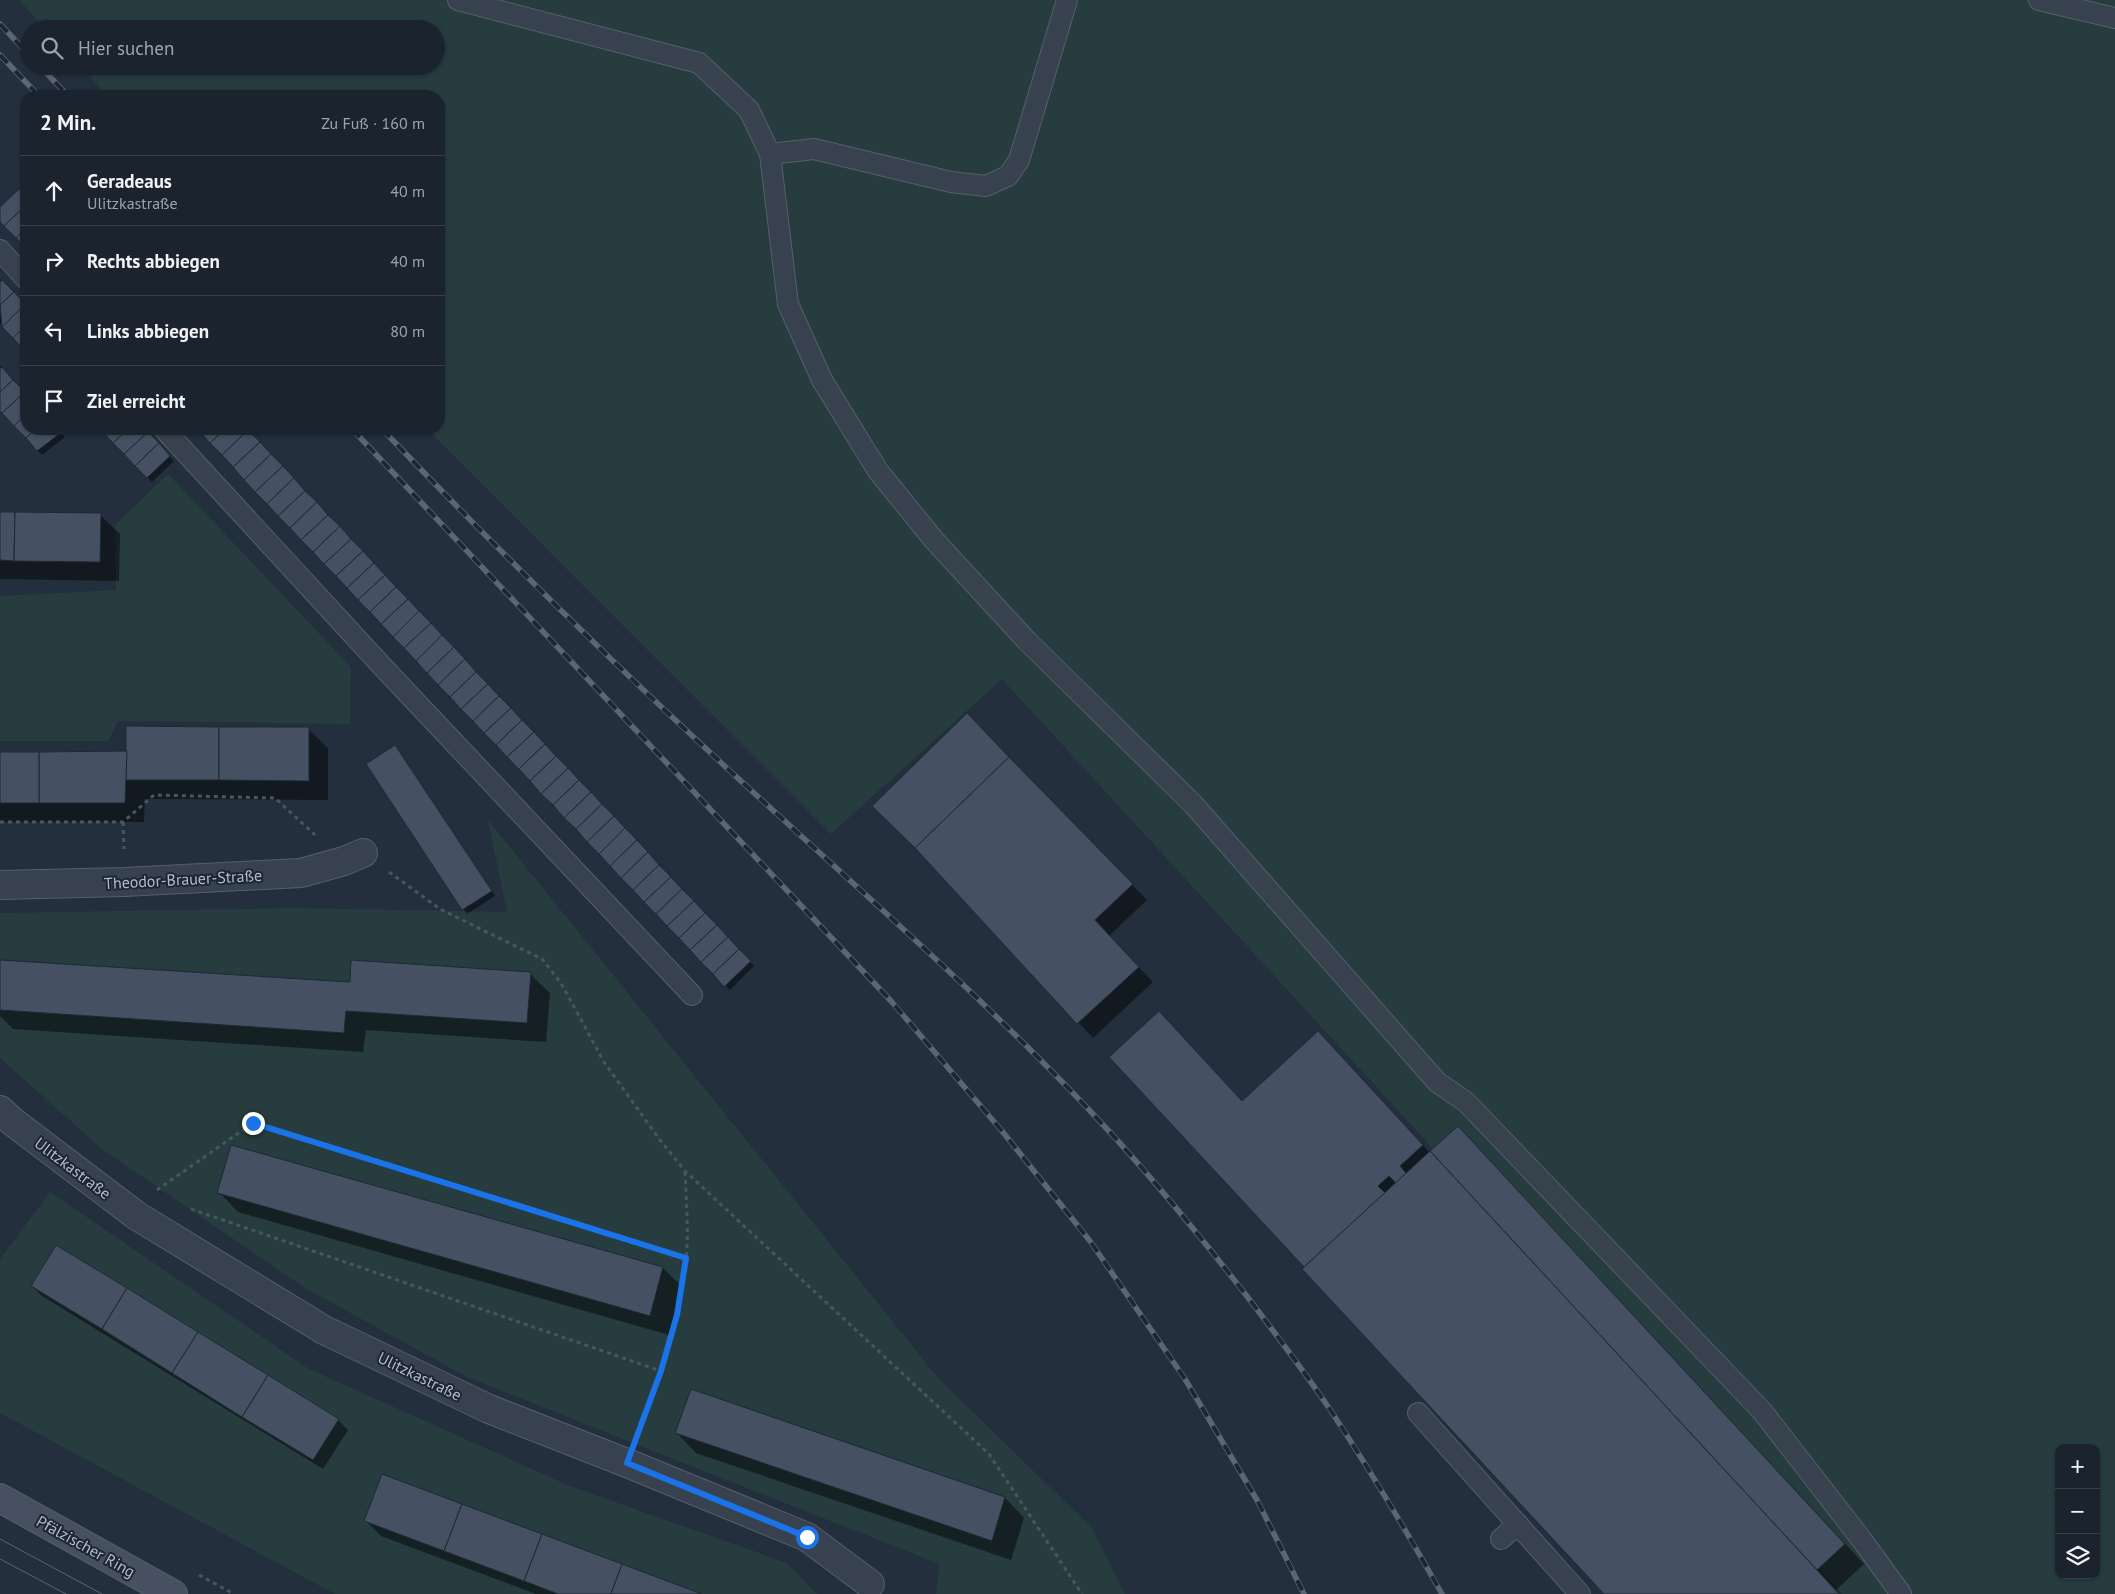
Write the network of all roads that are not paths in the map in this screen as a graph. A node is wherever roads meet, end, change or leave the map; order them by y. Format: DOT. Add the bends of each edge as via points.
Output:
graph roads {
  1 [pos="458,0"];
  2 [pos="1067,0"];
  3 [pos="2039,0"];
  4 [pos="2115,18"];
  5 [pos="770,154"];
  6 [pos="0,250"];
  7 [pos="20,272"];
  8 [pos="170,435"];
  9 [pos="353,857"];
  10 [pos="0,885"];
  11 [pos="692,995"];
  12 [pos="0,1110"];
  13 [pos="1418,1413"];
  14 [pos="0,1498"];
  15 [pos="1518,1524"];
  16 [pos="1501,1539"];
  17 [pos="870,1584"];
  18 [pos="1573,1591"];
  19 [pos="173,1594"];
  20 [pos="1901,1594"];
  1 -- 5 [label="lane" via="699,63 749,110"];
  2 -- 5 [label="lane" via="1019,160 1008,176 986,186 951,182 814,149"];
  3 -- 4 [label="lane"];
  5 -- 20 [label="lane" via="788,304 822,380 878,471 934,540 1027,641 1193,804 1437,1082 1466,1102 1762,1411"];
  6 -- 7 [label="lane"];
  8 -- 11 [label="lane"];
  9 -- 10 [label="street, Theodor-Brauer-Straße" via="301,873"];
  12 -- 17 [label="street, Ulitzkastraße" via="137,1216 324,1330 489,1409 807,1537"];
  13 -- 15 [label="lane"];
  14 -- 19 [label="main road, Pfälzischer Ring"];
  15 -- 16 [label="lane"];
  15 -- 18 [label="lane"];
}
